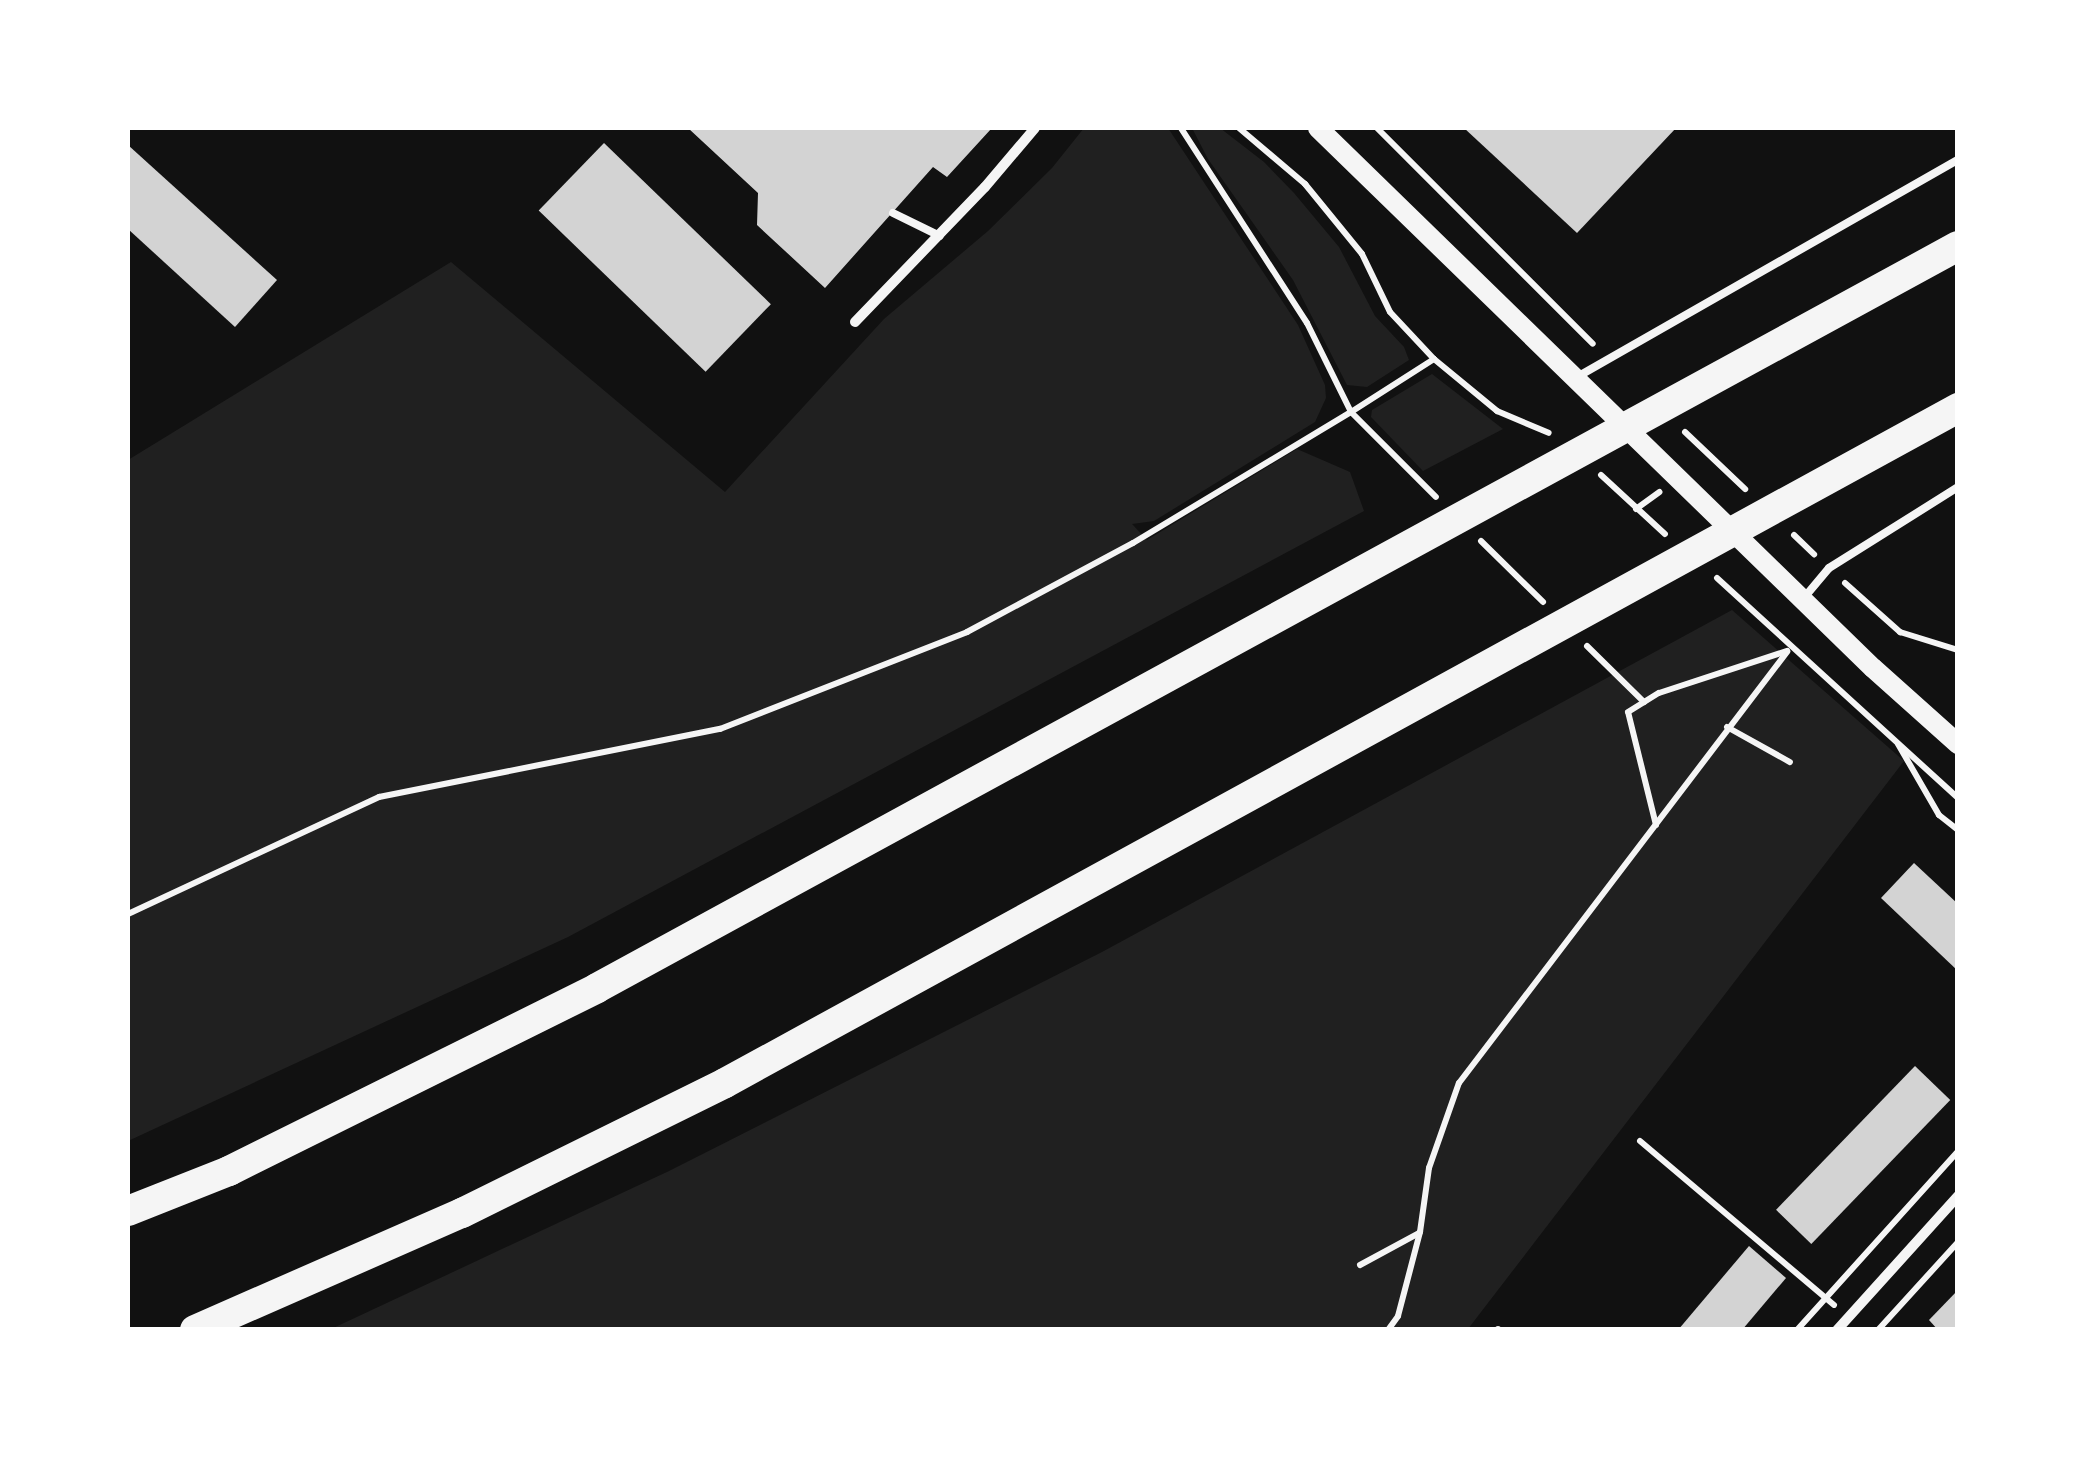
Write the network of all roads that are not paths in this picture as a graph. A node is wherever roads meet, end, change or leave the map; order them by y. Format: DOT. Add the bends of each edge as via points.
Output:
graph roads {
  1 [pos="1036,128"];
  2 [pos="1318,128"];
  3 [pos="1958,160"];
  4 [pos="893,212"];
  5 [pos="940,236"];
  6 [pos="1958,246"];
  7 [pos="855,322"];
  8 [pos="1577,378"];
  9 [pos="1958,408"];
  10 [pos="1958,487"];
  11 [pos="1803,600"];
  12 [pos="1958,744"];
  13 [pos="1958,1196"];
  14 [pos="128,1211"];
  15 [pos="195,1330"];
  16 [pos="1836,1330"];
  1 -- 5 [label="street"];
  2 -- 8 [label="main road"];
  3 -- 8 [label="lane"];
  4 -- 5 [label="lane"];
  5 -- 7 [label="street"];
  6 -- 14 [label="highway" via="490,1044 230,1170"];
  8 -- 11 [label="main road"];
  9 -- 15 [label="highway" via="708,1092 462,1213"];
  10 -- 11 [label="lane" via="1829,568"];
  11 -- 12 [label="main road"];
  13 -- 16 [label="street"];
}
